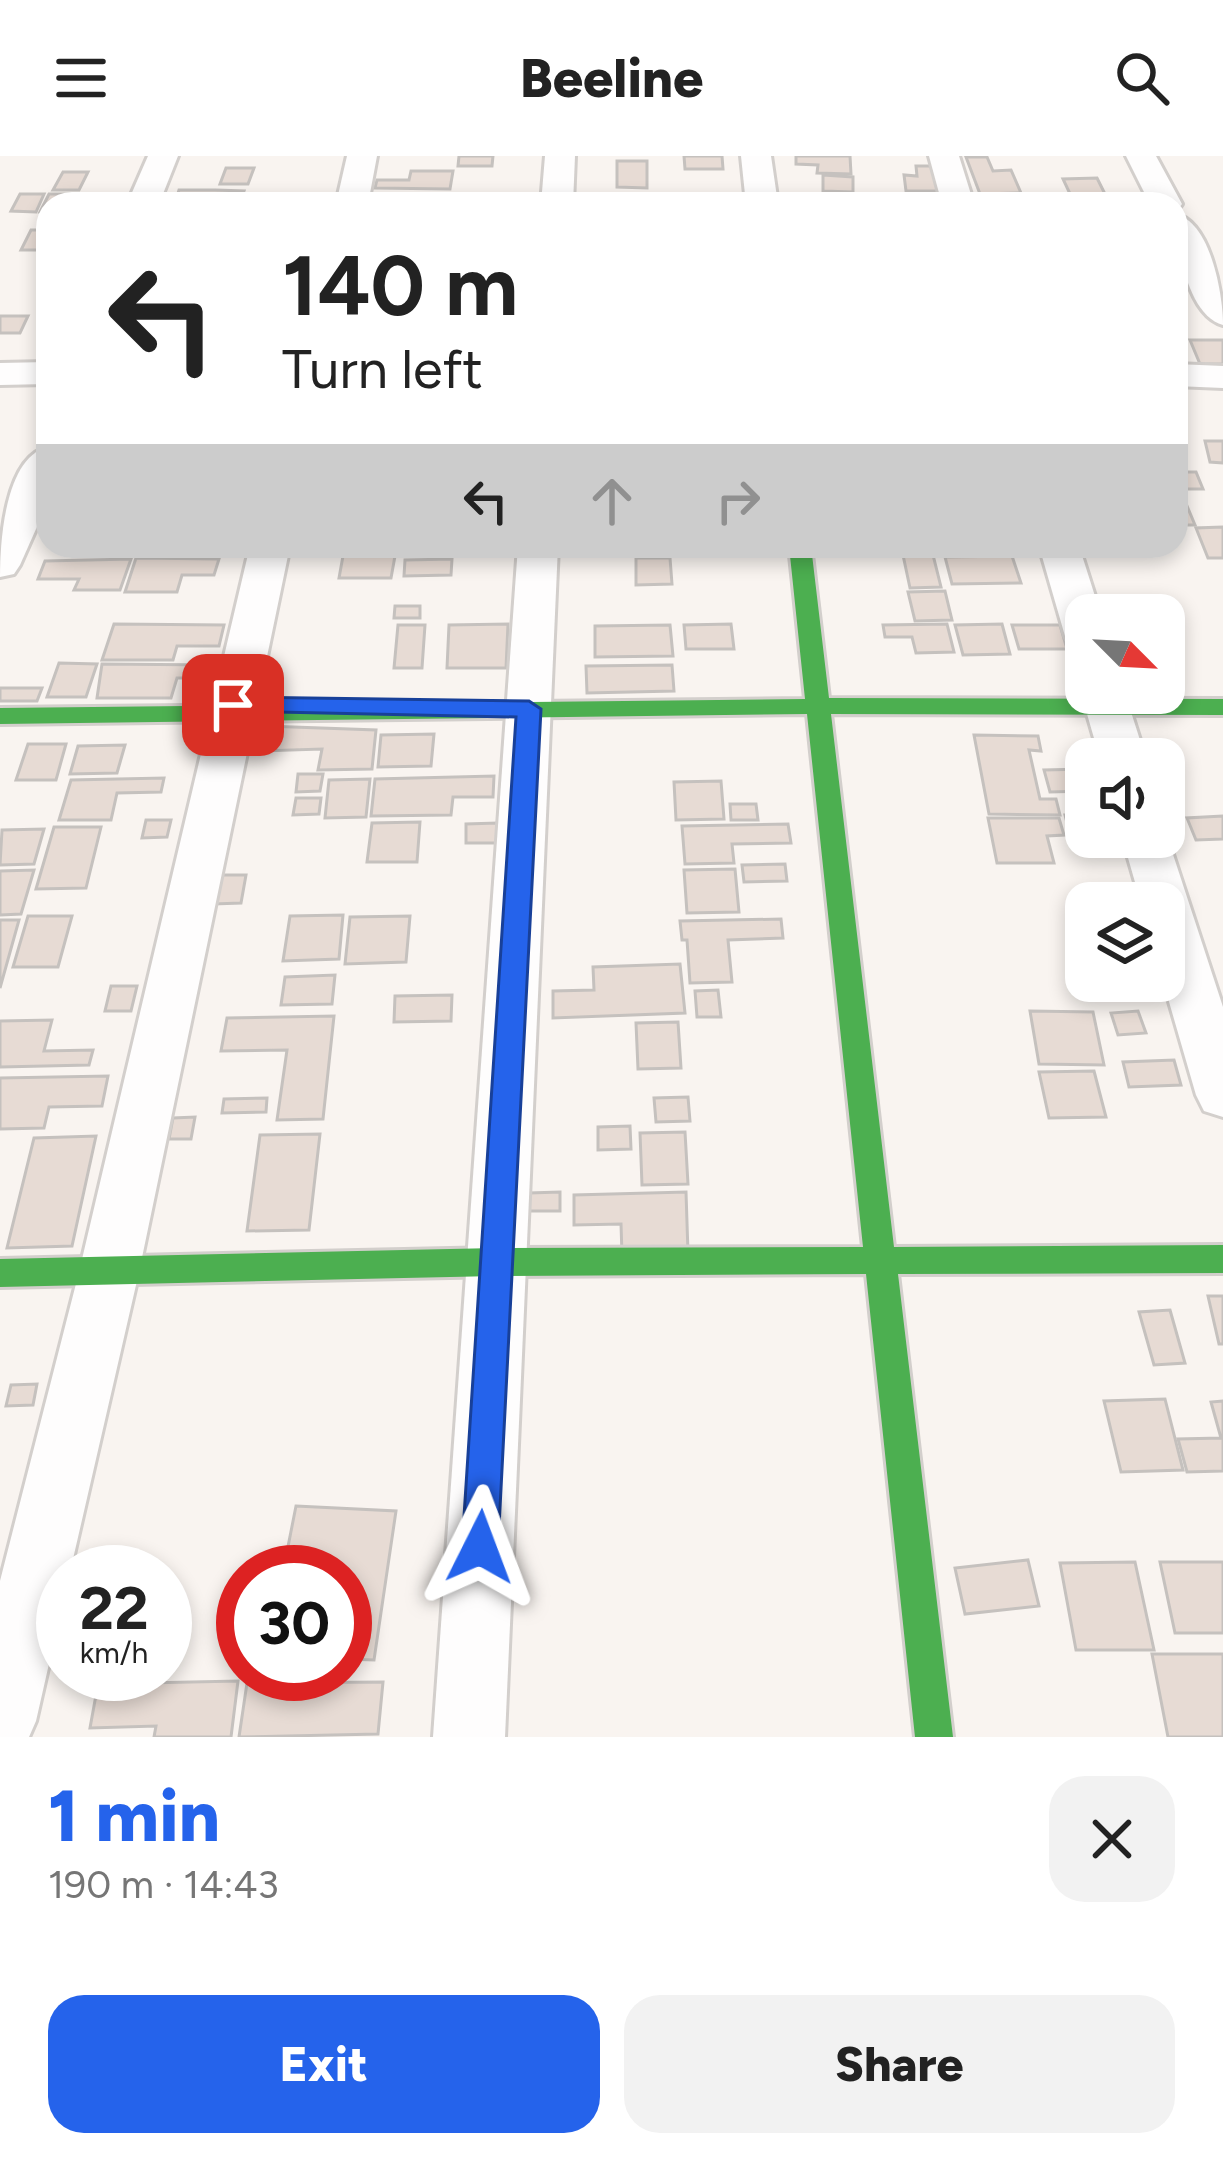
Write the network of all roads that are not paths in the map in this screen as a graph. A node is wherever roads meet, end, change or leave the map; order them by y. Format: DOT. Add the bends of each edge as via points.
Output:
graph roads {
  1 [pos="164,156"];
  2 [pos="362,156"];
  3 [pos="560,156"];
  4 [pos="756,156"];
  5 [pos="944,156"];
  6 [pos="1141,156"];
  7 [pos="148,192"];
  8 [pos="354,192"];
  9 [pos="558,192"];
  10 [pos="760,192"];
  11 [pos="954,192"];
  12 [pos="1160,192"];
  13 [pos="1188,247"];
  14 [pos="1223,315"];
  15 [pos="0,374"];
  16 [pos="36,374"];
  17 [pos="1188,376"];
  18 [pos="1223,377"];
  19 [pos="36,485"];
  20 [pos="267,558"];
  21 [pos="537,558"];
  22 [pos="801,558"];
  23 [pos="1063,558"];
  24 [pos="0,565"];
  25 [pos="1074,594"];
  26 [pos="1065,699"];
  27 [pos="1185,704"];
  28 [pos="233,705"];
  29 [pos="818,707"];
  30 [pos="1223,707"];
  31 [pos="529,709"];
  32 [pos="0,716"];
  33 [pos="1152,858"];
  34 [pos="1223,1095"];
  35 [pos="1223,1259"];
  36 [pos="880,1260"];
  37 [pos="496,1262"];
  38 [pos="109,1272"];
  39 [pos="0,1273"];
  40 [pos="0,1721"];
  41 [pos="469,1737"];
  42 [pos="934,1737"];
  1 -- 7 [label="street"];
  2 -- 8 [label="street"];
  3 -- 9 [label="street"];
  4 -- 10 [label="street"];
  5 -- 11 [label="street"];
  6 -- 12 [label="street"];
  13 -- 14 [label="street"];
  15 -- 16 [label="street"];
  17 -- 18 [label="street"];
  19 -- 24 [label="street"];
  20 -- 28 [label="street"];
  21 -- 31 [label="street"];
  22 -- 29 [label="street"];
  23 -- 25 [label="street"];
  26 -- 29 [label="street"];
  27 -- 30 [label="street"];
  28 -- 31 [label="street"];
  28 -- 32 [label="street"];
  28 -- 38 [label="street"];
  29 -- 31 [label="street"];
  29 -- 36 [label="street"];
  31 -- 37 [label="street"];
  33 -- 34 [label="street"];
  35 -- 36 [label="street"];
  36 -- 37 [label="street"];
  36 -- 42 [label="street"];
  37 -- 38 [label="street"];
  37 -- 41 [label="street"];
  38 -- 39 [label="street"];
  38 -- 40 [label="street"];
}
